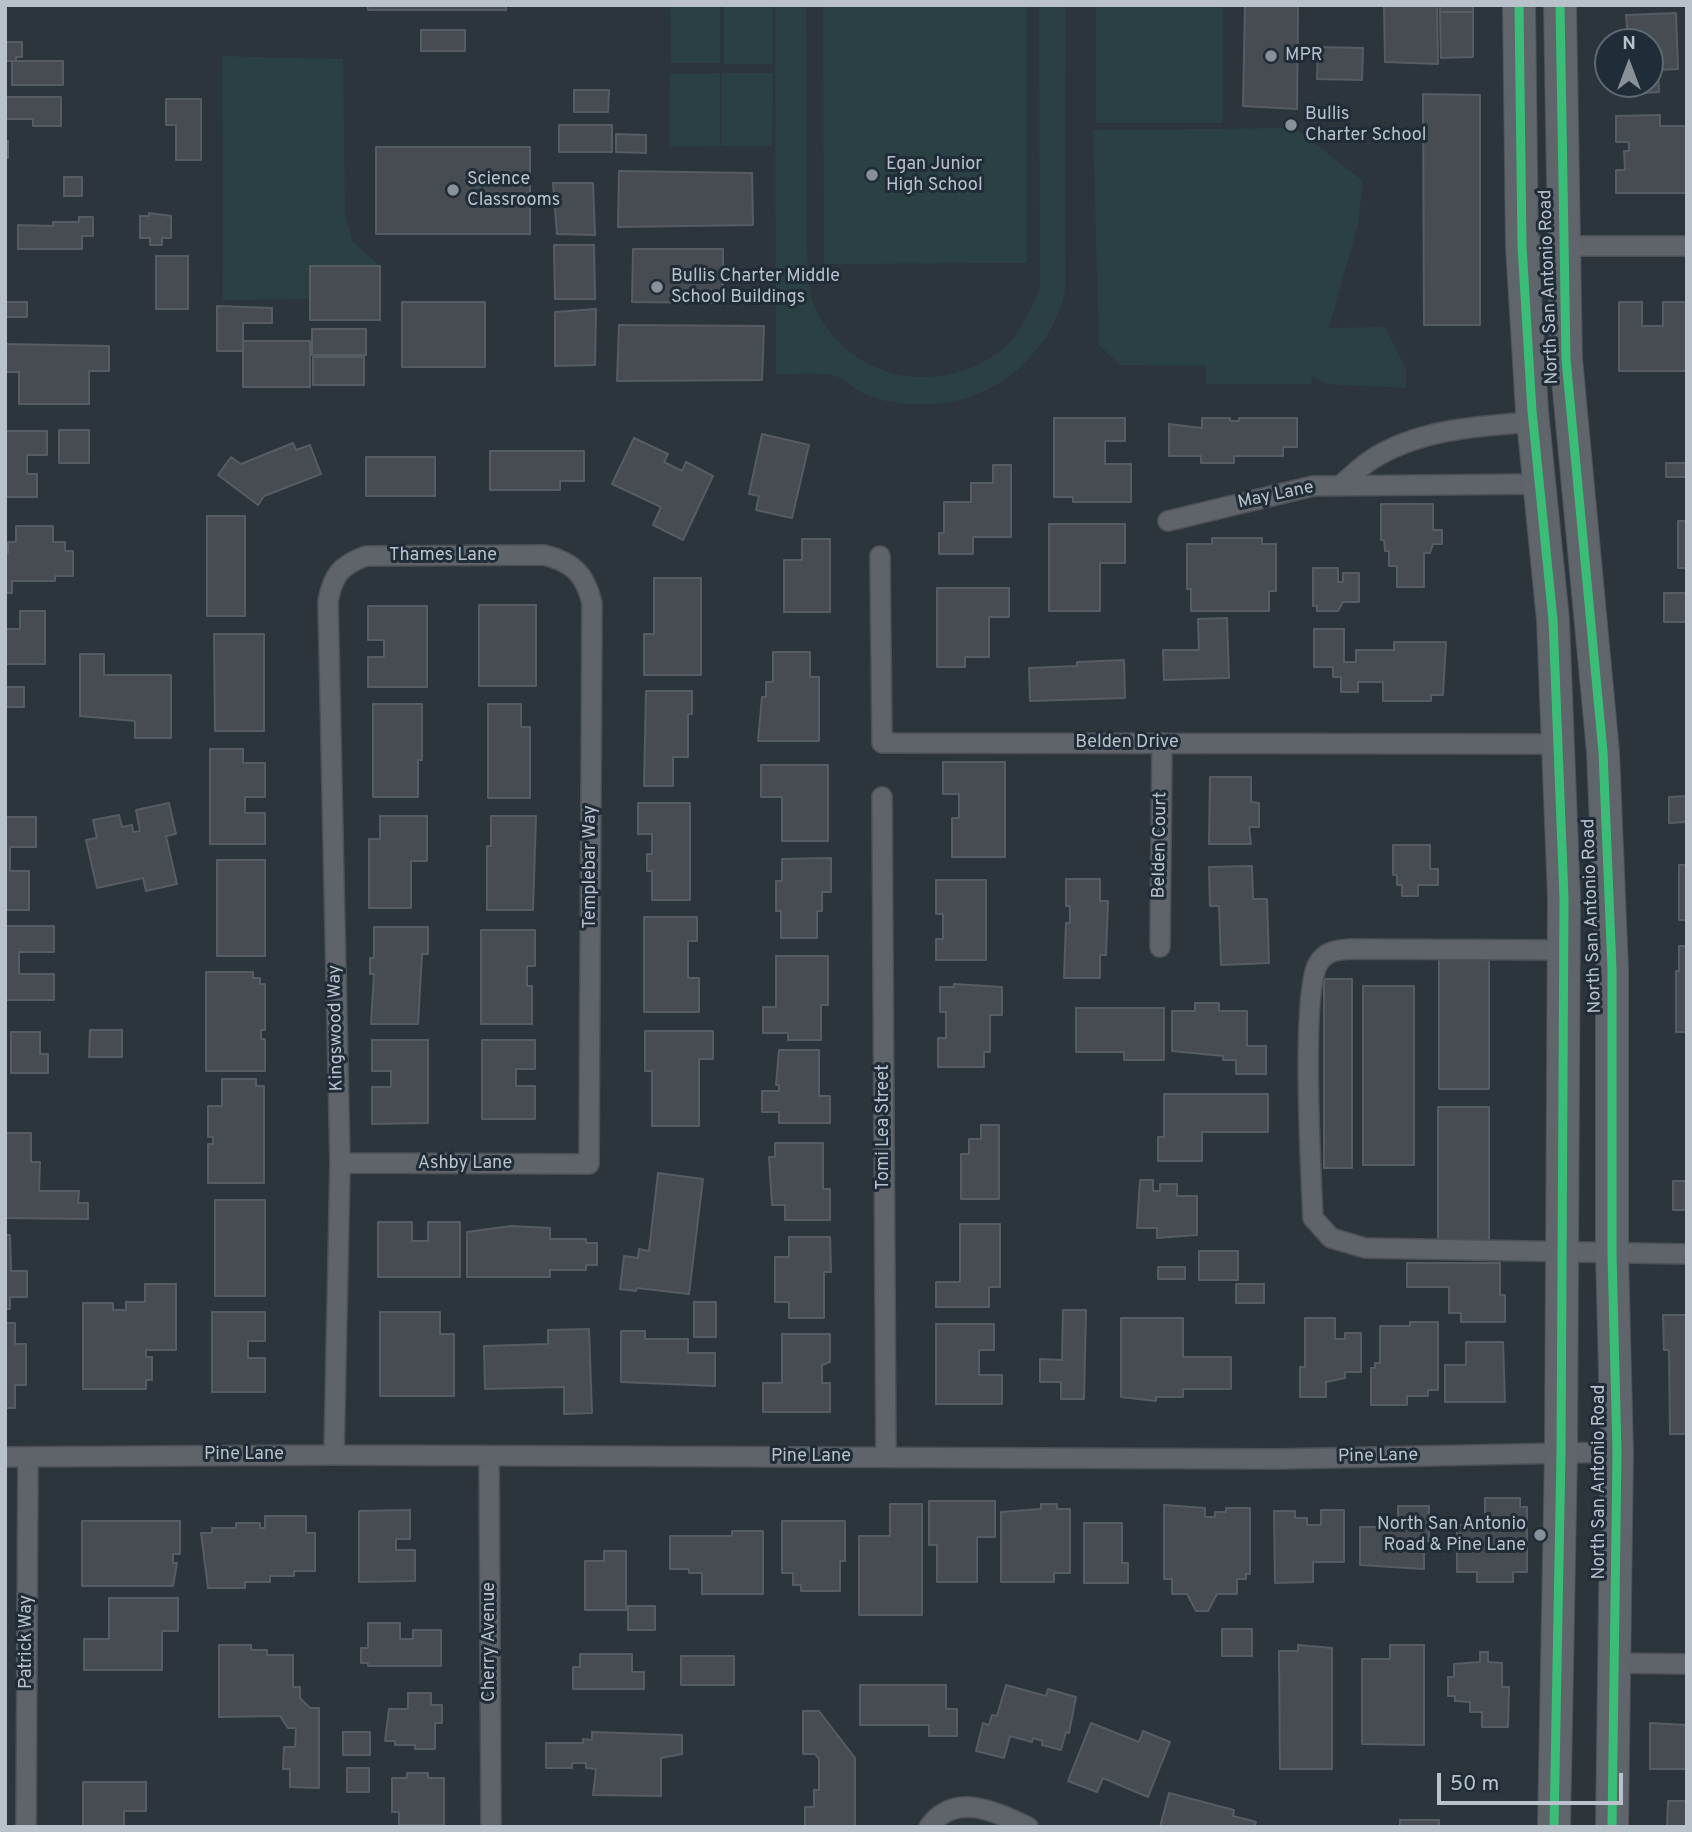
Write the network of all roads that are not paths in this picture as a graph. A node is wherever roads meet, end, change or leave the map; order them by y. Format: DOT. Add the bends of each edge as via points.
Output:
graph roads {
  1 [pos="1519,5"];
  2 [pos="1560,5"];
  3 [pos="1522,246"];
  4 [pos="1564,246"];
  5 [pos="1687,246"];
  6 [pos="1534,422"];
  7 [pos="1383,454"];
  8 [pos="1386,484"];
  9 [pos="1541,484"];
  10 [pos="1342,485"];
  11 [pos="1168,521"];
  12 [pos="880,556"];
  13 [pos="580,572"];
  14 [pos="328,601"];
  15 [pos="1161,743"];
  16 [pos="1559,744"];
  17 [pos="882,797"];
  18 [pos="1160,947"];
  19 [pos="1564,950"];
  20 [pos="340,1163"];
  21 [pos="589,1164"];
  22 [pos="1561,1252"];
  23 [pos="1612,1254"];
  24 [pos="1687,1254"];
  25 [pos="1617,1452"];
  26 [pos="1561,1453"];
  27 [pos="334,1455"];
  28 [pos="489,1456"];
  29 [pos="5,1457"];
  30 [pos="28,1457"];
  31 [pos="886,1457"];
  32 [pos="1615,1663"];
  33 [pos="1687,1664"];
  34 [pos="26,1827"];
  35 [pos="491,1827"];
  36 [pos="929,1827"];
  37 [pos="1028,1827"];
  38 [pos="1554,1827"];
  39 [pos="1612,1827"];
  1 -- 3 [label="main road, North San Antonio Road"];
  2 -- 4 [label="main road, North San Antonio Road"];
  3 -- 4 [label="street"];
  3 -- 6 [label="main road, North San Antonio Road"];
  4 -- 5 [label="street"];
  4 -- 23 [label="main road, North San Antonio Road" via="1566,359 1604,766 1612,969"];
  6 -- 7 [label="street" via="1467,426"];
  6 -- 9 [label="main road, North San Antonio Road"];
  7 -- 8 [label="street"];
  7 -- 10 [label="street"];
  8 -- 9 [label="street, May Lane"];
  8 -- 10 [label="street, May Lane"];
  9 -- 16 [label="main road, North San Antonio Road"];
  10 -- 11 [label="street, May Lane" via="1313,486"];
  12 -- 15 [label="street, Belden Drive" via="882,743"];
  13 -- 14 [label="street, Thames Lane" via="564,560 544,555 366,556 337,572"];
  13 -- 21 [label="street, Templebar Way" via="592,603"];
  14 -- 20 [label="street, Kingswood Way"];
  15 -- 16 [label="street, Belden Drive"];
  15 -- 18 [label="street, Belden Court"];
  16 -- 19 [label="main road, North San Antonio Road"];
  17 -- 31 [label="street, Tomi Lea Street"];
  19 -- 22 [label="main road, North San Antonio Road"];
  19 -- 22 [label="street" via="1332,951 1318,963 1312,981 1310,1024 1313,1218 1320,1229 1331,1238 1365,1248"];
  20 -- 21 [label="street, Ashby Lane"];
  20 -- 27 [label="street, Kingswood Way"];
  22 -- 23 [label="street"];
  22 -- 26 [label="main road, North San Antonio Road"];
  23 -- 24 [label="street"];
  23 -- 25 [label="main road, North San Antonio Road"];
  25 -- 26 [label="street, Pine Lane"];
  25 -- 32 [label="main road, North San Antonio Road"];
  26 -- 31 [label="street, Pine Lane" via="1278,1459"];
  26 -- 38 [label="main road, North San Antonio Road"];
  27 -- 28 [label="street, Pine Lane"];
  27 -- 30 [label="street, Pine Lane"];
  28 -- 31 [label="street, Pine Lane"];
  28 -- 35 [label="street, Cherry Avenue"];
  29 -- 30 [label="street, Pine Lane"];
  30 -- 34 [label="street, Patrick Way"];
  32 -- 33 [label="street"];
  32 -- 39 [label="main road, North San Antonio Road"];
  36 -- 37 [label="street" via="947,1810 979,1807"];
}
